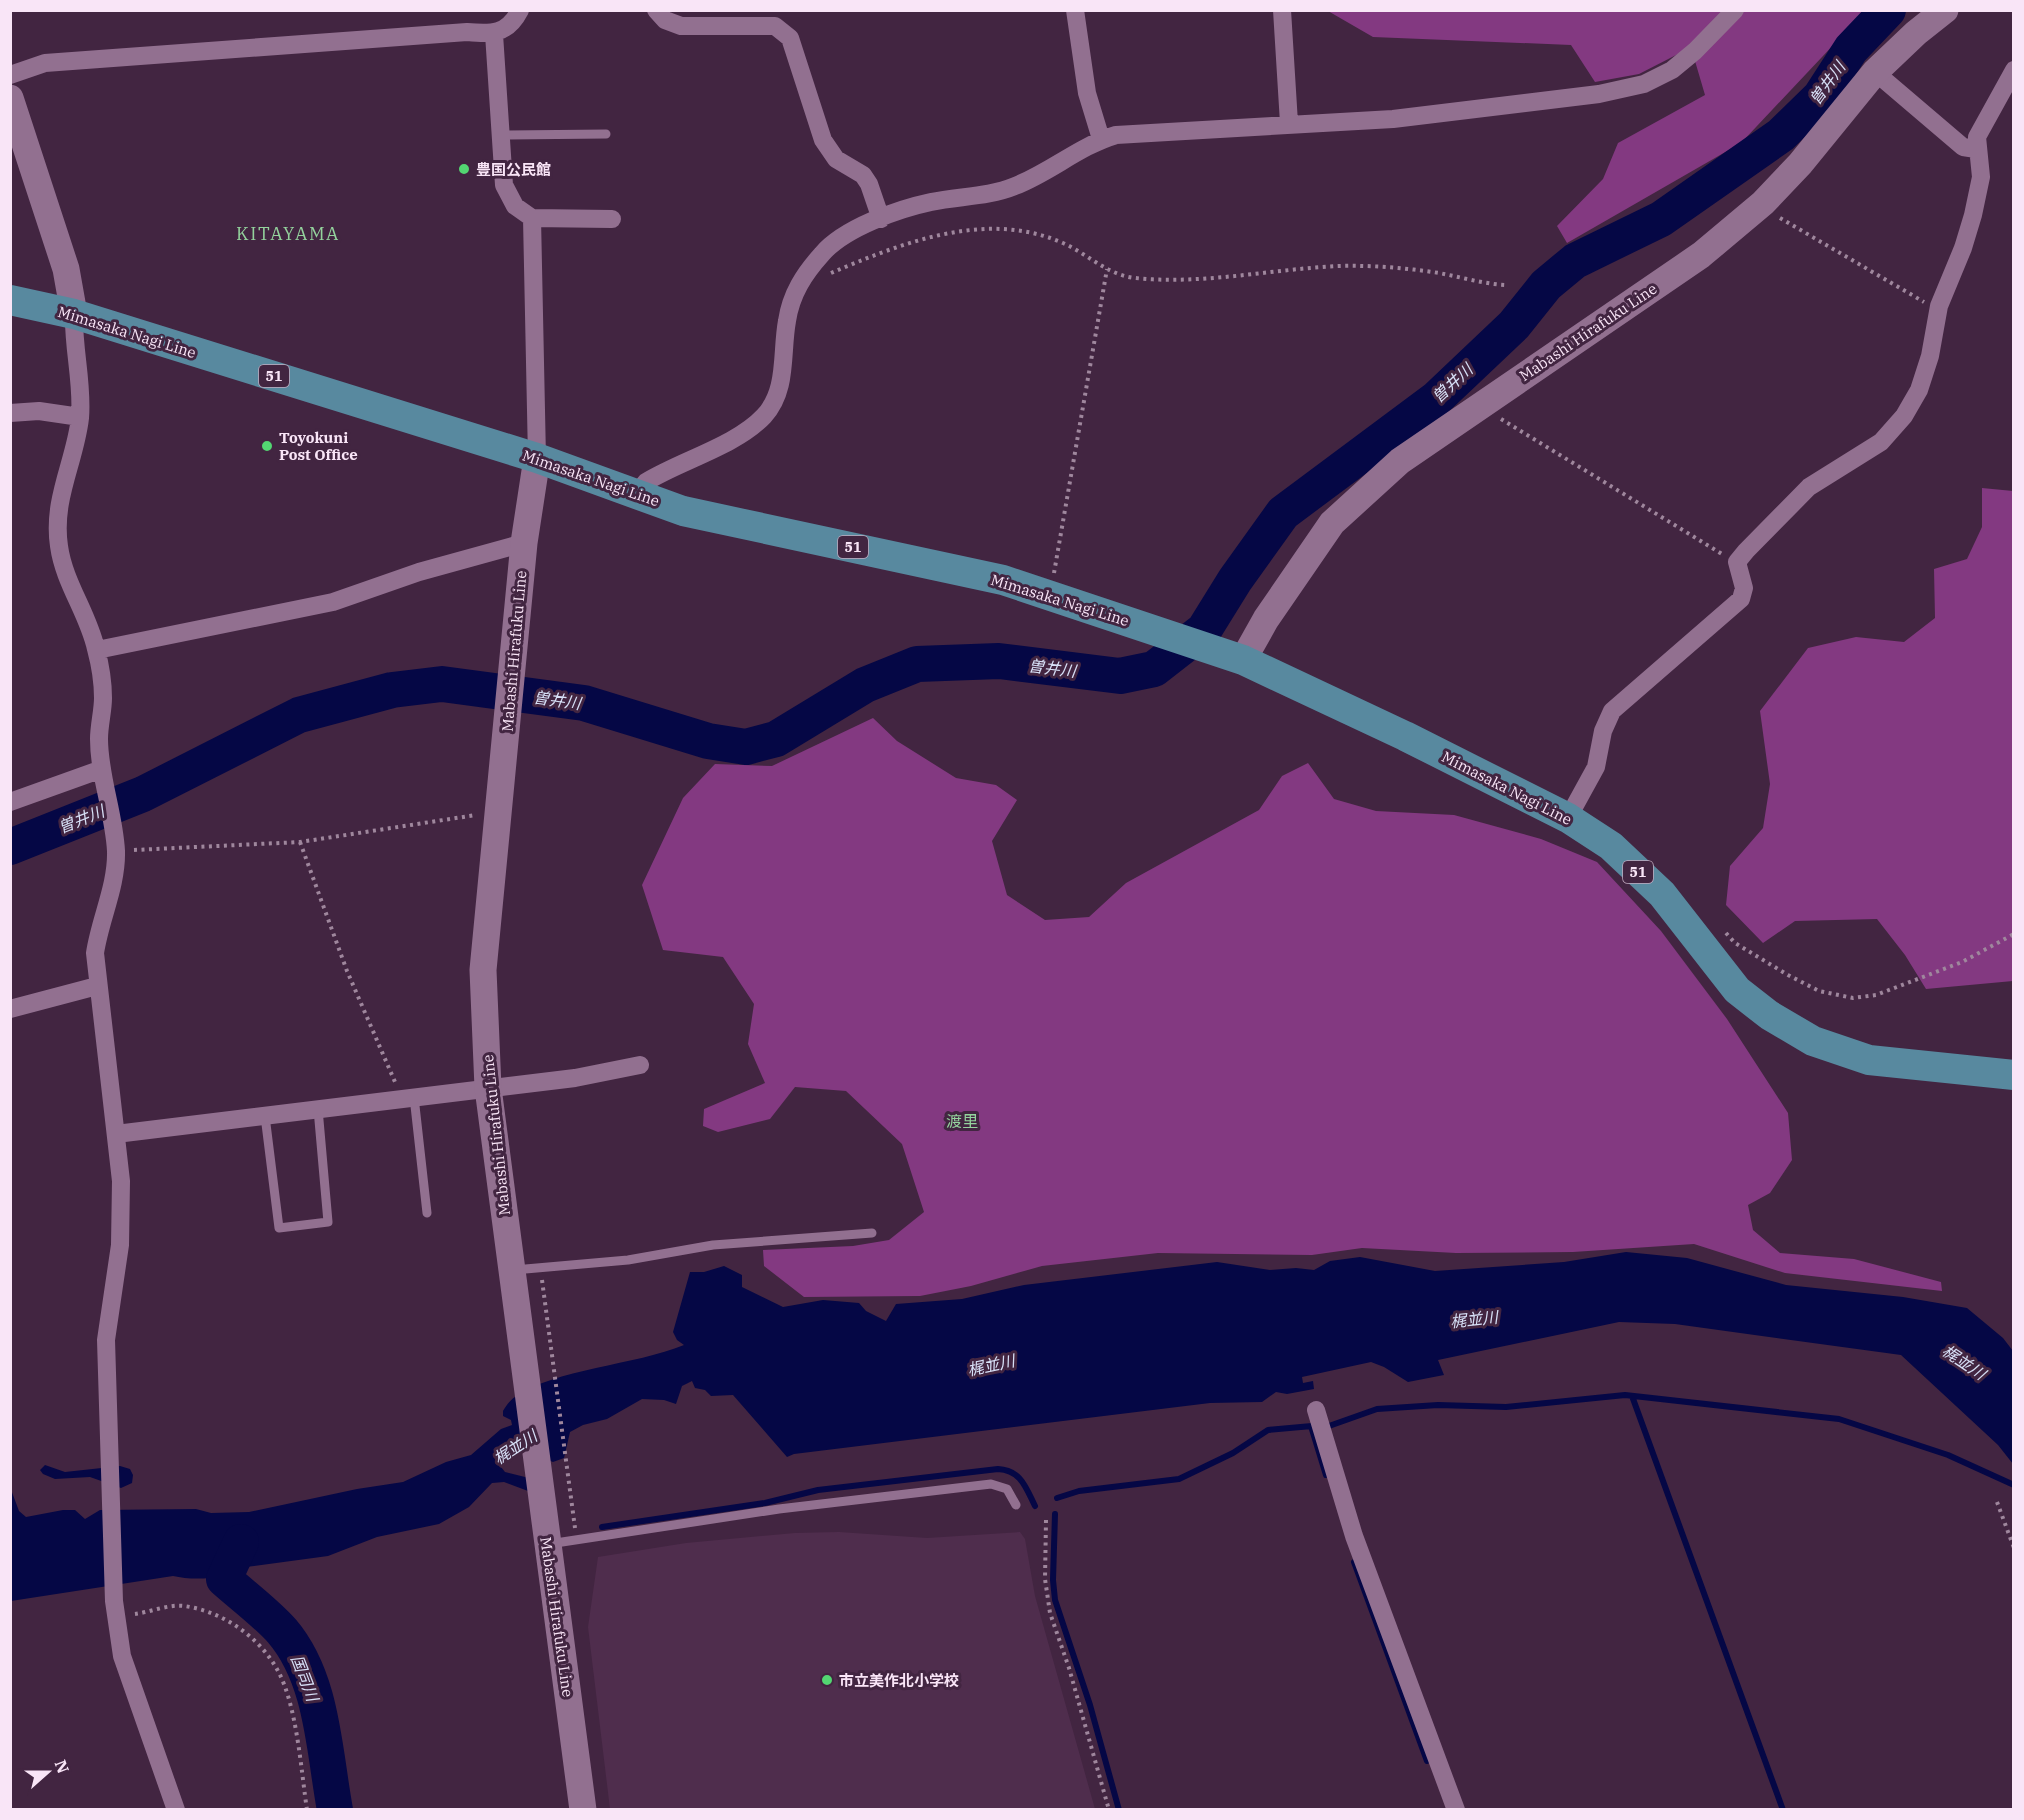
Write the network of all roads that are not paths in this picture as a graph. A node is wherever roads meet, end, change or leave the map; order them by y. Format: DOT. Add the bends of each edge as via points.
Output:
graph roads {
  1 [pos="520,10"];
  2 [pos="656,10"];
  3 [pos="1075,10"];
  4 [pos="1282,10"];
  5 [pos="1735,10"];
  6 [pos="1945,10"];
  7 [pos="494,34"];
  8 [pos="2013,70"];
  9 [pos="1875,72"];
  10 [pos="10,75"];
  11 [pos="10,98"];
  12 [pos="1289,123"];
  13 [pos="606,134"];
  14 [pos="501,135"];
  15 [pos="1101,140"];
  16 [pos="1976,149"];
  17 [pos="532,218"];
  18 [pos="612,219"];
  19 [pos="881,219"];
  20 [pos="10,300"];
  21 [pos="74,314"];
  22 [pos="10,413"];
  23 [pos="80,417"];
  24 [pos="537,458"];
  25 [pos="636,494"];
  26 [pos="524,543"];
  27 [pos="96,650"];
  28 [pos="1243,660"];
  29 [pos="103,774"];
  30 [pos="10,802"];
  31 [pos="1568,818"];
  32 [pos="97,986"];
  33 [pos="10,1008"];
  34 [pos="640,1065"];
  35 [pos="2013,1075"];
  36 [pos="488,1089"];
  37 [pos="407,1098"];
  38 [pos="318,1109"];
  39 [pos="265,1116"];
  40 [pos="116,1134"];
  41 [pos="427,1213"];
  42 [pos="872,1233"];
  43 [pos="512,1275"];
  44 [pos="1316,1410"];
  45 [pos="1016,1505"];
  46 [pos="547,1542"];
  47 [pos="176,1809"];
  48 [pos="583,1809"];
  49 [pos="1456,1809"];
  1 -- 7 [label="street" via="514,22"];
  2 -- 19 [label="street" via="666,21 681,26 775,26 790,38 823,140 836,159 869,184"];
  3 -- 15 [label="street" via="1087,93"];
  4 -- 12 [label="street"];
  5 -- 12 [label="street" via="1672,70 1644,84 1599,94 1393,119"];
  6 -- 9 [label="main road, Mabashi Hirafuku Line"];
  7 -- 10 [label="street" via="467,32 277,44 57,62"];
  7 -- 14 [label="street"];
  8 -- 16 [label="street" via="1982,125"];
  9 -- 16 [label="street" via="1964,147"];
  9 -- 28 [label="main road, Mabashi Hirafuku Line" via="1763,203 1701,255 1400,461 1332,523 1266,619"];
  11 -- 21 [label="main road" via="66,269"];
  12 -- 15 [label="street" via="1156,131"];
  13 -- 14 [label="lane"];
  14 -- 17 [label="street" via="504,185 515,206"];
  15 -- 19 [label="street" via="1017,186 988,195 930,202"];
  16 -- 31 [label="street" via="1982,177 1973,215 1939,306 1919,390 1904,416 1881,442 1809,487 1737,562 1744,588 1741,599 1612,711 1603,731 1596,767"];
  17 -- 18 [label="street"];
  17 -- 24 [label="street"];
  19 -- 25 [label="street" via="852,230 823,252 797,286 787,320 776,398 764,416 743,434 646,482"];
  20 -- 21 [label="main road, Mimasaka Nagi Line / 51"];
  21 -- 23 [label="street" via="73,340 82,392"];
  21 -- 24 [label="main road, Mimasaka Nagi Line / 51"];
  22 -- 23 [label="street" via="39,411"];
  23 -- 27 [label="street" via="62,483 57,520 59,547 69,581 90,624"];
  24 -- 25 [label="main road, Mimasaka Nagi Line / 51"];
  24 -- 26 [label="main road, Mabashi Hirafuku Line"];
  25 -- 28 [label="main road, Mimasaka Nagi Line / 51" via="683,511 1003,580"];
  26 -- 27 [label="street" via="419,572 333,602"];
  26 -- 36 [label="main road, Mabashi Hirafuku Line" via="483,970"];
  27 -- 29 [label="street" via="103,699 99,740"];
  28 -- 31 [label="main road, Mimasaka Nagi Line / 51" via="1405,735"];
  29 -- 30 [label="street"];
  29 -- 32 [label="street" via="116,850 109,900 95,953"];
  31 -- 35 [label="main road, Mimasaka Nagi Line / 51" via="1611,846 1662,894 1737,990 1813,1041 1869,1060"];
  32 -- 33 [label="street"];
  32 -- 40 [label="street"];
  34 -- 36 [label="street"];
  36 -- 37 [label="street"];
  36 -- 43 [label="main road, Mabashi Hirafuku Line"];
  37 -- 38 [label="street"];
  37 -- 41 [label="lane"];
  38 -- 39 [label="street"];
  38 -- 39 [label="lane" via="328,1222 279,1228"];
  39 -- 40 [label="street"];
  40 -- 47 [label="street" via="121,1181 120,1245 106,1340 115,1609 122,1656"];
  42 -- 43 [label="lane" via="713,1245"];
  43 -- 46 [label="main road, Mabashi Hirafuku Line"];
  44 -- 49 [label="street" via="1353,1536"];
  45 -- 46 [label="lane" via="1007,1489 991,1484"];
  46 -- 48 [label="main road, Mabashi Hirafuku Line"];
}
